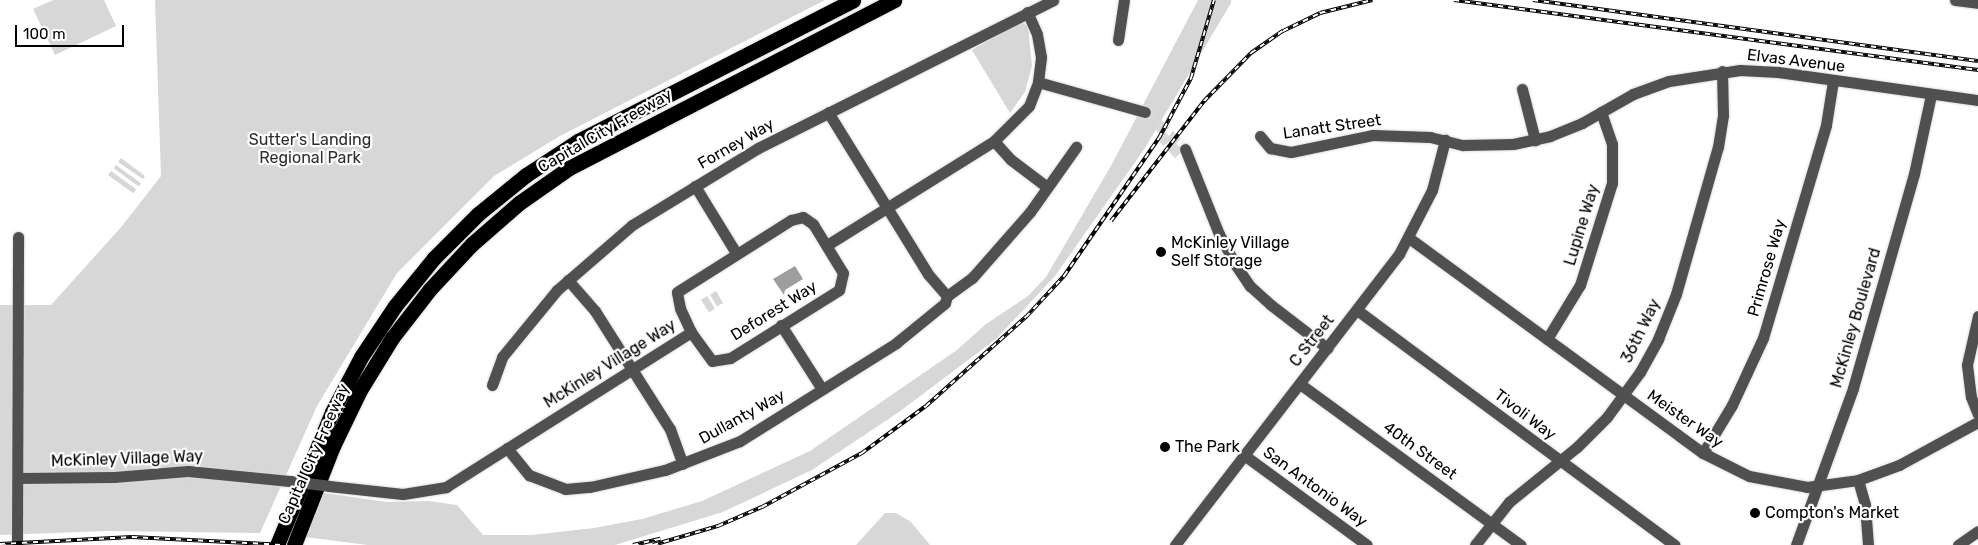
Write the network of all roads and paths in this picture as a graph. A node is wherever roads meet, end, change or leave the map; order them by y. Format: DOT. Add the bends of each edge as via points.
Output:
graph roads {
  1 [pos="853,0"];
  2 [pos="894,0"];
  3 [pos="1053,0"];
  4 [pos="1124,0"];
  5 [pos="1955,0"];
  6 [pos="1978,3"];
  7 [pos="1027,12"];
  8 [pos="1118,40"];
  9 [pos="1722,71"];
  10 [pos="1833,81"];
  11 [pos="1038,82"];
  12 [pos="1522,89"];
  13 [pos="1932,94"];
  14 [pos="1978,100"];
  15 [pos="828,112"];
  16 [pos="1601,112"];
  17 [pos="1143,116"];
  18 [pos="1260,136"];
  19 [pos="1445,140"];
  20 [pos="1534,140"];
  21 [pos="994,141"];
  22 [pos="1076,147"];
  23 [pos="1182,152"];
  24 [pos="695,186"];
  25 [pos="1047,187"];
  26 [pos="887,209"];
  27 [pos="18,237"];
  28 [pos="1409,238"];
  29 [pos="827,245"];
  30 [pos="736,253"];
  31 [pos="568,280"];
  32 [pos="947,296"];
  33 [pos="1357,310"];
  34 [pos="1978,316"];
  35 [pos="781,325"];
  36 [pos="691,332"];
  37 [pos="1546,339"];
  38 [pos="1327,348"];
  39 [pos="632,370"];
  40 [pos="1300,384"];
  41 [pos="492,385"];
  42 [pos="822,389"];
  43 [pos="1624,395"];
  44 [pos="1978,414"];
  45 [pos="1978,422"];
  46 [pos="507,448"];
  47 [pos="1703,453"];
  48 [pos="1244,455"];
  49 [pos="1560,460"];
  50 [pos="683,464"];
  51 [pos="19,478"];
  52 [pos="1858,480"];
  53 [pos="1817,486"];
  54 [pos="1491,523"];
  55 [pos="1978,531"];
  56 [pos="1181,543"];
  57 [pos="17,545"];
  58 [pos="277,545"];
  59 [pos="294,545"];
  60 [pos="1368,545"];
  61 [pos="1476,545"];
  62 [pos="1521,545"];
  63 [pos="1675,545"];
  64 [pos="1796,545"];
  65 [pos="1868,545"];
  66 [pos="1958,545"];
  1 -- 58 [label="highway, Capital City Freeway" via="578,141 526,175 478,214 434,258 395,306 361,357 332,412"];
  2 -- 59 [label="highway, Capital City Freeway" via="569,168 519,203 472,244 430,289 360,390 333,446"];
  3 -- 7 [label="street, Forney Way"];
  4 -- 8 [label="street"];
  5 -- 6 [label="street"];
  7 -- 11 [label="street" via="1039,42"];
  7 -- 15 [label="street, Forney Way"];
  9 -- 10 [label="street, Elvas Avenue" via="1778,72"];
  9 -- 16 [label="street, Elvas Avenue" via="1651,87"];
  9 -- 43 [label="street, 36th Way" via="1723,115 1718,147 1676,294 1658,339"];
  10 -- 13 [label="street, Elvas Avenue"];
  10 -- 47 [label="street, Primrose Way" via="1826,125 1766,330 1741,389"];
  11 -- 17 [label="street" via="1115,103"];
  11 -- 21 [label="street" via="1029,106"];
  12 -- 20 [label="street"];
  13 -- 14 [label="street, Elvas Avenue"];
  13 -- 53 [label="street, McKinley Boulevard" via="1914,174 1853,388"];
  15 -- 24 [label="street, Forney Way" via="758,148"];
  15 -- 26 [label="street"];
  16 -- 20 [label="street, Elvas Avenue" via="1582,123"];
  16 -- 37 [label="street, Lupine Way" via="1612,144 1612,183 1580,285"];
  18 -- 19 [label="street, Lanatt Street" via="1270,148 1285,152 1373,135"];
  19 -- 20 [label="street, Elvas Avenue" via="1491,146"];
  19 -- 28 [label="street, C Street" via="1432,190"];
  21 -- 25 [label="street" via="1010,159"];
  21 -- 26 [label="street"];
  22 -- 25 [label="street, Dullanty Way"];
  23 -- 38 [label="street" via="1194,171 1219,234 1250,286"];
  24 -- 30 [label="street"];
  24 -- 31 [label="street, Forney Way" via="632,225"];
  25 -- 32 [label="street, Dullanty Way" via="972,278"];
  26 -- 29 [label="street"];
  26 -- 32 [label="street" via="928,274"];
  27 -- 51 [label="street"];
  28 -- 33 [label="street, C Street"];
  28 -- 37 [label="street, Meister Way"];
  29 -- 30 [label="street, McKinley Village Way" via="813,224 803,217 791,220"];
  29 -- 35 [label="street, Deforest Way" via="843,273 839,290"];
  30 -- 36 [label="street, McKinley Village Way" via="677,292"];
  31 -- 39 [label="street" via="595,311"];
  31 -- 41 [label="street, Forney Way" via="502,357"];
  32 -- 42 [label="street, Dullanty Way" via="945,303 896,343"];
  33 -- 38 [label="street, C Street"];
  33 -- 49 [label="street, Tivoli Way"];
  34 -- 44 [label="street" via="1967,365 1971,397"];
  35 -- 36 [label="street, Deforest Way" via="722,361 712,361 706,356"];
  35 -- 42 [label="street"];
  36 -- 39 [label="street, McKinley Village Way"];
  37 -- 43 [label="street, Meister Way"];
  38 -- 40 [label="street, C Street"];
  39 -- 46 [label="street, McKinley Village Way"];
  39 -- 50 [label="street" via="670,429"];
  40 -- 48 [label="street, C Street"];
  40 -- 54 [label="street, 40th Street"];
  42 -- 50 [label="street, Dullanty Way" via="740,441"];
  43 -- 47 [label="street, Meister Way"];
  43 -- 49 [label="street, 36th Way" via="1590,435"];
  45 -- 52 [label="street, Meister Way" via="1899,465"];
  46 -- 50 [label="street, Dullanty Way" via="529,475 565,489 590,487"];
  46 -- 51 [label="street, McKinley Village Way, bridge" via="457,482 426,492 404,494 188,471 114,477"];
  47 -- 53 [label="street, Meister Way" via="1737,472 1762,480"];
  48 -- 56 [label="street, C Street"];
  48 -- 60 [label="street, San Antonio Way"];
  49 -- 54 [label="street, 36th Way" via="1528,485"];
  49 -- 63 [label="street, Tivoli Way"];
  51 -- 57 [label="street"];
  52 -- 53 [label="street, Meister Way"];
  52 -- 65 [label="street" via="1865,505"];
  53 -- 64 [label="street, McKinley Boulevard"];
  54 -- 61 [label="street, 36th Way"];
  54 -- 62 [label="street, 40th Street"];
  55 -- 66 [label="street"];
}
